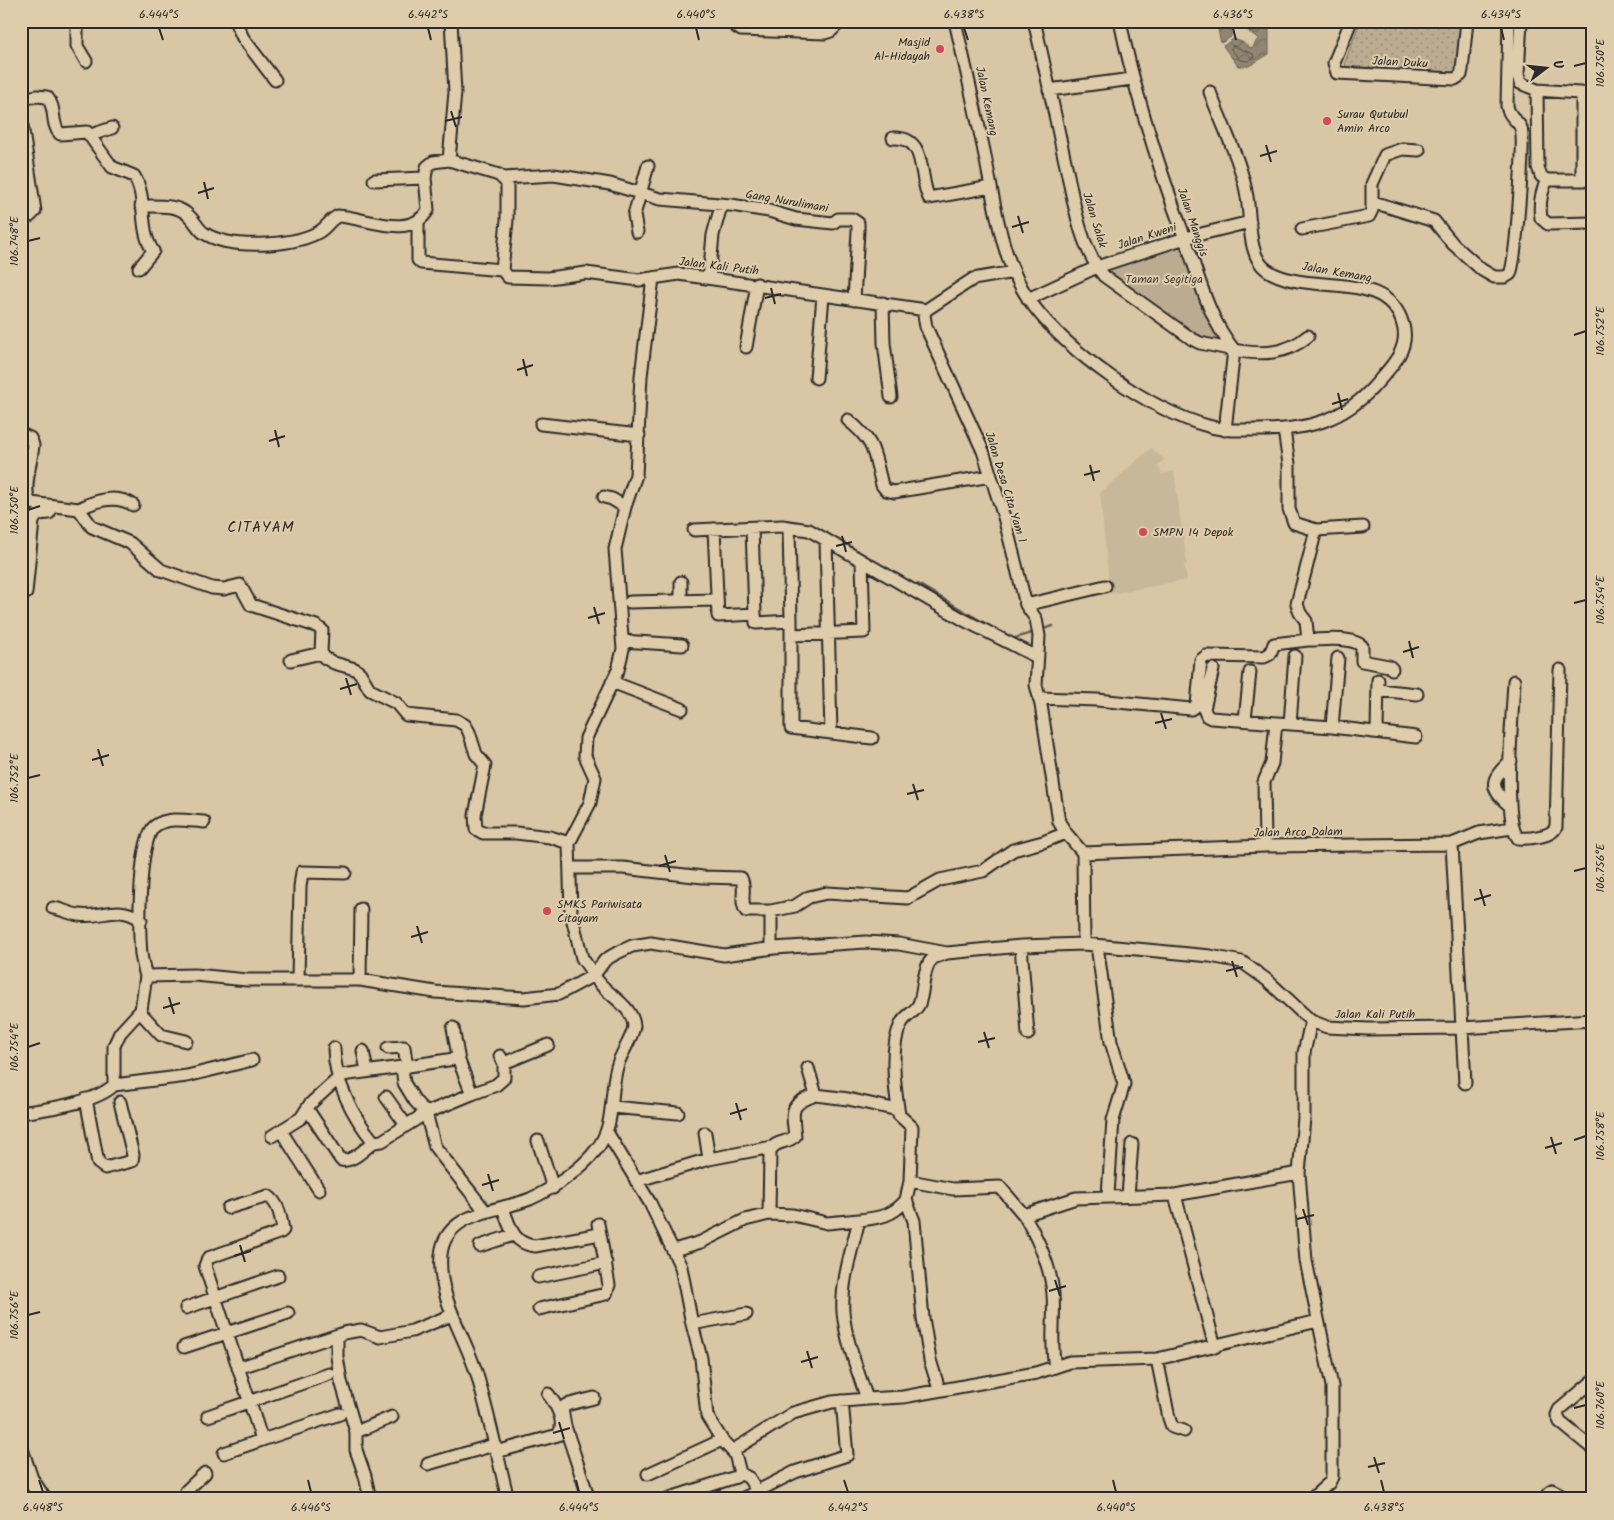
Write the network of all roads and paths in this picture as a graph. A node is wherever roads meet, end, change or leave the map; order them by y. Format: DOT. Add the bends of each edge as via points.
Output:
graph roads {
  1 [pos="77,21"];
  2 [pos="235,21"];
  3 [pos="451,21"];
  4 [pos="736,21"];
  5 [pos="841,21"];
  6 [pos="955,21"];
  7 [pos="1034,21"];
  8 [pos="1120,21"];
  9 [pos="1350,21"];
  10 [pos="1467,21"];
  11 [pos="1510,21"];
  12 [pos="1521,21"];
  13 [pos="86,61"];
  14 [pos="1132,79"];
  15 [pos="274,80"];
  16 [pos="1050,90"];
  17 [pos="1537,90"];
  18 [pos="1210,92"];
  19 [pos="1587,94"];
  20 [pos="21,99"];
  21 [pos="21,118"];
  22 [pos="112,128"];
  23 [pos="90,135"];
  24 [pos="892,138"];
  25 [pos="1419,150"];
  26 [pos="449,160"];
  27 [pos="648,166"];
  28 [pos="425,178"];
  29 [pos="504,178"];
  30 [pos="374,180"];
  31 [pos="1546,180"];
  32 [pos="1587,180"];
  33 [pos="991,187"];
  34 [pos="642,192"];
  35 [pos="1373,202"];
  36 [pos="141,206"];
  37 [pos="721,206"];
  38 [pos="21,218"];
  39 [pos="418,221"];
  40 [pos="1250,222"];
  41 [pos="1593,223"];
  42 [pos="1302,229"];
  43 [pos="637,232"];
  44 [pos="1185,238"];
  45 [pos="1097,267"];
  46 [pos="140,268"];
  47 [pos="502,270"];
  48 [pos="1014,272"];
  49 [pos="653,278"];
  50 [pos="709,278"];
  51 [pos="757,284"];
  52 [pos="823,296"];
  53 [pos="1028,299"];
  54 [pos="854,300"];
  55 [pos="883,303"];
  56 [pos="926,310"];
  57 [pos="1308,336"];
  58 [pos="746,347"];
  59 [pos="1234,350"];
  60 [pos="816,378"];
  61 [pos="891,397"];
  62 [pos="848,420"];
  63 [pos="541,424"];
  64 [pos="1225,430"];
  65 [pos="1284,430"];
  66 [pos="21,434"];
  67 [pos="639,435"];
  68 [pos="991,476"];
  69 [pos="604,497"];
  70 [pos="133,505"];
  71 [pos="52,507"];
  72 [pos="625,507"];
  73 [pos="79,510"];
  74 [pos="1363,527"];
  75 [pos="752,528"];
  76 [pos="789,528"];
  77 [pos="714,529"];
  78 [pos="694,530"];
  79 [pos="1316,530"];
  80 [pos="826,540"];
  81 [pos="862,561"];
  82 [pos="681,582"];
  83 [pos="1105,586"];
  84 [pos="26,593"];
  85 [pos="717,600"];
  86 [pos="682,601"];
  87 [pos="630,602"];
  88 [pos="1026,605"];
  89 [pos="756,614"];
  90 [pos="791,621"];
  91 [pos="791,635"];
  92 [pos="828,635"];
  93 [pos="1308,640"];
  94 [pos="623,641"];
  95 [pos="682,645"];
  96 [pos="320,653"];
  97 [pos="1295,656"];
  98 [pos="1037,657"];
  99 [pos="1338,658"];
  100 [pos="291,660"];
  101 [pos="1213,669"];
  102 [pos="1392,669"];
  103 [pos="1560,670"];
  104 [pos="1250,672"];
  105 [pos="1514,681"];
  106 [pos="612,682"];
  107 [pos="1417,694"];
  108 [pos="1039,698"];
  109 [pos="682,710"];
  110 [pos="1245,720"];
  111 [pos="1276,722"];
  112 [pos="1290,724"];
  113 [pos="1332,727"];
  114 [pos="1377,732"];
  115 [pos="830,733"];
  116 [pos="1416,737"];
  117 [pos="872,738"];
  118 [pos="204,822"];
  119 [pos="1512,828"];
  120 [pos="1066,833"];
  121 [pos="569,843"];
  122 [pos="1452,844"];
  123 [pos="1265,846"];
  124 [pos="1083,853"];
  125 [pos="571,868"];
  126 [pos="345,873"];
  127 [pos="53,908"];
  128 [pos="361,909"];
  129 [pos="771,911"];
  130 [pos="141,920"];
  131 [pos="1091,945"];
  132 [pos="1021,946"];
  133 [pos="771,948"];
  134 [pos="947,953"];
  135 [pos="594,975"];
  136 [pos="146,976"];
  137 [pos="298,979"];
  138 [pos="360,980"];
  139 [pos="140,1012"];
  140 [pos="1593,1020"];
  141 [pos="1311,1021"];
  142 [pos="453,1028"];
  143 [pos="1462,1028"];
  144 [pos="1028,1034"];
  145 [pos="186,1041"];
  146 [pos="548,1045"];
  147 [pos="334,1048"];
  148 [pos="388,1048"];
  149 [pos="363,1051"];
  150 [pos="252,1060"];
  151 [pos="459,1061"];
  152 [pos="405,1067"];
  153 [pos="808,1068"];
  154 [pos="367,1071"];
  155 [pos="338,1080"];
  156 [pos="1465,1082"];
  157 [pos="114,1085"];
  158 [pos="472,1094"];
  159 [pos="816,1095"];
  160 [pos="386,1097"];
  161 [pos="86,1099"];
  162 [pos="120,1102"];
  163 [pos="612,1107"];
  164 [pos="308,1110"];
  165 [pos="898,1110"];
  166 [pos="21,1113"];
  167 [pos="426,1113"];
  168 [pos="678,1113"];
  169 [pos="406,1125"];
  170 [pos="607,1132"];
  171 [pos="705,1133"];
  172 [pos="538,1141"];
  173 [pos="374,1142"];
  174 [pos="1132,1144"];
  175 [pos="772,1147"];
  176 [pos="708,1159"];
  177 [pos="1299,1173"];
  178 [pos="636,1181"];
  179 [pos="910,1181"];
  180 [pos="553,1188"];
  181 [pos="319,1190"];
  182 [pos="1108,1195"];
  183 [pos="1175,1195"];
  184 [pos="1128,1196"];
  185 [pos="906,1200"];
  186 [pos="228,1208"];
  187 [pos="503,1208"];
  188 [pos="486,1212"];
  189 [pos="769,1214"];
  190 [pos="1024,1215"];
  191 [pos="859,1220"];
  192 [pos="513,1235"];
  193 [pos="480,1246"];
  194 [pos="674,1250"];
  195 [pos="606,1263"];
  196 [pos="278,1276"];
  197 [pos="538,1277"];
  198 [pos="214,1297"];
  199 [pos="186,1308"];
  200 [pos="539,1308"];
  201 [pos="288,1313"];
  202 [pos="746,1314"];
  203 [pos="452,1315"];
  204 [pos="1318,1321"];
  205 [pos="692,1324"];
  206 [pos="226,1334"];
  207 [pos="337,1336"];
  208 [pos="184,1347"];
  209 [pos="1215,1347"];
  210 [pos="1157,1359"];
  211 [pos="1055,1367"];
  212 [pos="238,1368"];
  213 [pos="329,1374"];
  214 [pos="1593,1381"];
  215 [pos="939,1389"];
  216 [pos="548,1394"];
  217 [pos="594,1398"];
  218 [pos="867,1398"];
  219 [pos="842,1401"];
  220 [pos="249,1402"];
  221 [pos="340,1414"];
  222 [pos="208,1416"];
  223 [pos="392,1417"];
  224 [pos="1184,1431"];
  225 [pos="356,1432"];
  226 [pos="262,1440"];
  227 [pos="722,1440"];
  228 [pos="495,1449"];
  229 [pos="1593,1449"];
  230 [pos="732,1451"];
  231 [pos="21,1452"];
  232 [pos="224,1453"];
  233 [pos="428,1464"];
  234 [pos="205,1473"];
  235 [pos="740,1473"];
  236 [pos="648,1474"];
  237 [pos="26,1482"];
  238 [pos="756,1491"];
  239 [pos="690,1495"];
  240 [pos="43,1499"];
  241 [pos="186,1499"];
  242 [pos="370,1499"];
  243 [pos="508,1499"];
  244 [pos="589,1499"];
  245 [pos="667,1499"];
  246 [pos="742,1499"];
  247 [pos="1312,1499"];
  248 [pos="1550,1499"];
  249 [pos="1569,1499"];
  1 -- 13 [label="street" via="77,46"];
  2 -- 15 [label="street" via="242,38"];
  3 -- 26 [label="street" via="455,92"];
  4 -- 5 [label="street" via="735,26 741,30 825,33"];
  6 -- 33 [label="street, Jalan Kemang"];
  7 -- 16 [label="street, Jalan Salak"];
  8 -- 14 [label="street, Jalan Manggis"];
  9 -- 10 [label="street, Jalan Duku" via="1334,63 1337,73 1455,79 1461,75"];
  11 -- 35 [label="street" via="1507,106 1509,115 1521,128 1521,139 1510,274 1494,276 1482,270 1453,244 1434,221"];
  12 -- 17 [label="street" via="1518,74 1524,86"];
  14 -- 16 [label="street"];
  14 -- 44 [label="street, Jalan Manggis" via="1159,168"];
  16 -- 45 [label="street, Jalan Salak" via="1074,198 1087,245"];
  17 -- 19 [label="street"];
  17 -- 31 [label="street" via="1538,167"];
  18 -- 40 [label="street, Jalan Kemang" via="1242,175"];
  19 -- 32 [label="street"];
  20 -- 23 [label="street" via="47,97 52,103 54,124 60,134 83,130"];
  21 -- 38 [label="street" via="35,211"];
  22 -- 23 [label="street"];
  23 -- 36 [label="street" via="112,167 134,176"];
  24 -- 33 [label="street" via="905,139 916,147 930,198"];
  25 -- 35 [label="street" via="1402,149 1385,155 1372,184"];
  26 -- 28 [label="street" via="428,165"];
  26 -- 29 [label="street"];
  27 -- 34 [label="street"];
  28 -- 30 [label="street"];
  28 -- 39 [label="street" via="428,210"];
  29 -- 34 [label="street" via="554,175"];
  29 -- 47 [label="street" via="508,194"];
  31 -- 32 [label="street"];
  31 -- 41 [label="street" via="1541,218 1548,224"];
  33 -- 48 [label="street, Jalan Kemang" via="1001,236"];
  34 -- 37 [label="street" via="665,200"];
  34 -- 43 [label="street" via="634,215"];
  35 -- 42 [label="street" via="1372,212 1367,216"];
  36 -- 39 [label="street" via="161,206 186,212 208,236 246,244 301,239 320,232 338,216 396,226"];
  36 -- 46 [label="street" via="145,234 153,251"];
  37 -- 50 [label="street" via="713,235"];
  37 -- 54 [label="street, Gang Nurulimani" via="768,211 796,219 833,223 839,218 855,221 858,231"];
  39 -- 47 [label="street, Jalan Kali Putih" via="418,260 421,263"];
  40 -- 44 [label="street, Jalan Kweni"];
  40 -- 65 [label="street, Jalan Kemang" via="1257,258 1267,270 1288,278 1354,288 1382,296 1397,310 1404,329 1401,353 1371,390 1325,422"];
  44 -- 45 [label="street, Jalan Kweni"];
  44 -- 59 [label="street, Jalan Manggis" via="1219,332"];
  45 -- 53 [label="street, Jalan Kweni"];
  45 -- 59 [label="street, Jalan Salak" via="1104,276 1200,343"];
  47 -- 49 [label="street, Jalan Kali Putih" via="508,277 520,278 586,273 639,280"];
  48 -- 53 [label="street, Jalan Kemang"];
  48 -- 56 [label="street" via="973,279"];
  49 -- 50 [label="street, Jalan Kali Putih" via="679,274"];
  49 -- 67 [label="street" via="643,356"];
  50 -- 51 [label="street, Jalan Kali Putih"];
  51 -- 52 [label="street, Jalan Kali Putih"];
  51 -- 58 [label="street"];
  52 -- 54 [label="street, Jalan Kali Putih"];
  52 -- 60 [label="street"];
  53 -- 64 [label="street, Jalan Kemang" via="1042,317 1119,383 1174,414"];
  54 -- 55 [label="street, Jalan Kali Putih"];
  55 -- 56 [label="street, Jalan Kali Putih"];
  55 -- 61 [label="street"];
  56 -- 68 [label="street, Jalan Desa Cita Yam 1" via="924,319 928,334 963,404"];
  57 -- 59 [label="street" via="1299,344 1272,353"];
  59 -- 64 [label="street"];
  62 -- 68 [label="street" via="871,443 886,490 894,492"];
  63 -- 67 [label="street"];
  64 -- 65 [label="street, Jalan Kemang"];
  65 -- 79 [label="street" via="1289,464 1290,515 1294,523"];
  66 -- 71 [label="street" via="30,438 33,445 27,498 31,503"];
  67 -- 72 [label="street" via="636,475"];
  68 -- 88 [label="street, Jalan Desa Cita Yam 1"];
  69 -- 72 [label="street"];
  70 -- 73 [label="street" via="125,500 100,500"];
  71 -- 73 [label="street"];
  71 -- 84 [label="street" via="50,513 38,514 32,521"];
  72 -- 94 [label="street" via="615,549"];
  73 -- 96 [label="street" via="92,527 130,543 161,570 212,588 240,585 251,605 316,626 323,635"];
  74 -- 79 [label="street"];
  75 -- 76 [label="street"];
  75 -- 77 [label="street"];
  75 -- 89 [label="street"];
  76 -- 80 [label="street" via="809,530"];
  76 -- 90 [label="street"];
  77 -- 78 [label="street"];
  77 -- 85 [label="street"];
  79 -- 93 [label="street" via="1297,604 1306,621"];
  80 -- 81 [label="street"];
  80 -- 92 [label="street"];
  81 -- 92 [label="street" via="864,632"];
  81 -- 98 [label="street" via="964,620"];
  82 -- 86 [label="street"];
  83 -- 88 [label="street"];
  85 -- 86 [label="street"];
  85 -- 89 [label="street" via="718,616"];
  86 -- 87 [label="street"];
  88 -- 98 [label="street, Jalan Desa Cita Yam 1" via="1036,619 1039,636"];
  89 -- 90 [label="street" via="756,623"];
  90 -- 91 [label="street"];
  91 -- 92 [label="street"];
  91 -- 115 [label="street" via="791,728"];
  92 -- 115 [label="street"];
  93 -- 102 [label="street" via="1360,644 1362,661"];
  93 -- 108 [label="street" via="1274,644 1270,654 1264,657 1206,656 1201,660 1198,705 1195,708"];
  94 -- 95 [label="street"];
  94 -- 106 [label="street" via="622,657"];
  96 -- 100 [label="street"];
  96 -- 121 [label="street" via="334,663 355,669 370,690 396,703 406,715 456,720 465,725 476,754 484,765 474,823 480,832 529,834"];
  97 -- 112 [label="street"];
  98 -- 108 [label="street" via="1035,681"];
  99 -- 113 [label="street"];
  101 -- 110 [label="street" via="1204,709 1207,716"];
  103 -- 119 [label="street" via="1556,827 1549,834 1523,839 1518,838"];
  104 -- 110 [label="street"];
  105 -- 119 [label="street" via="1509,805"];
  106 -- 109 [label="street"];
  106 -- 121 [label="street" via="586,738 585,756 595,778 590,803"];
  107 -- 114 [label="street" via="1378,685"];
  108 -- 120 [label="street" via="1060,822"];
  110 -- 111 [label="street"];
  111 -- 112 [label="street"];
  111 -- 123 [label="street" via="1272,763 1264,782"];
  112 -- 113 [label="street"];
  113 -- 114 [label="street"];
  114 -- 116 [label="street"];
  115 -- 117 [label="street"];
  118 -- 130 [label="street" via="166,821 150,830 145,844"];
  119 -- 122 [label="street, Jalan Arco Dalam" via="1484,832"];
  120 -- 124 [label="street"];
  120 -- 129 [label="street" via="1013,850 983,871 940,880 908,898 827,893"];
  121 -- 125 [label="street"];
  122 -- 123 [label="street, Jalan Arco Dalam"];
  122 -- 143 [label="street"];
  123 -- 124 [label="street, Jalan Arco Dalam"];
  124 -- 131 [label="street"];
  125 -- 129 [label="street" via="623,868 741,878 742,905 746,911"];
  125 -- 135 [label="street" via="570,905 574,930 582,958"];
  126 -- 137 [label="street" via="302,872"];
  127 -- 130 [label="street" via="82,916 117,910"];
  128 -- 138 [label="street"];
  129 -- 133 [label="street"];
  130 -- 136 [label="street" via="141,952"];
  131 -- 132 [label="street, Jalan Kali Putih"];
  131 -- 141 [label="street, Jalan Kali Putih" via="1242,962 1267,980"];
  131 -- 182 [label="street" via="1097,960 1111,1042 1124,1084 1113,1120"];
  132 -- 134 [label="street, Jalan Kali Putih"];
  132 -- 144 [label="street"];
  133 -- 134 [label="street" via="866,942"];
  133 -- 135 [label="street" via="724,955 660,943 642,944 624,949 605,960"];
  134 -- 165 [label="street" via="929,963 919,1004 904,1018 896,1039"];
  135 -- 138 [label="street" via="565,992 543,997 463,995"];
  135 -- 163 [label="street" via="607,992 629,1010 634,1020 633,1032 617,1066"];
  136 -- 137 [label="street" via="195,974 252,980"];
  136 -- 139 [label="street"];
  137 -- 138 [label="street"];
  139 -- 145 [label="street" via="161,1035"];
  139 -- 157 [label="street" via="116,1040 112,1060"];
  140 -- 143 [label="street, Jalan Kali Putih"];
  141 -- 143 [label="street, Jalan Kali Putih" via="1344,1029"];
  141 -- 177 [label="street" via="1304,1053 1304,1118"];
  142 -- 151 [label="street"];
  143 -- 156 [label="street"];
  146 -- 158 [label="street" via="502,1059 505,1073 501,1082"];
  147 -- 155 [label="street"];
  148 -- 152 [label="street" via="404,1047"];
  149 -- 154 [label="street"];
  150 -- 157 [label="street" via="187,1076"];
  151 -- 152 [label="street" via="454,1059"];
  151 -- 158 [label="street"];
  152 -- 154 [label="street"];
  152 -- 167 [label="street" via="403,1078 406,1088"];
  153 -- 159 [label="street"];
  154 -- 155 [label="street" via="345,1074"];
  155 -- 164 [label="street" via="315,1099"];
  155 -- 173 [label="street"];
  157 -- 161 [label="street"];
  158 -- 167 [label="street"];
  159 -- 165 [label="street"];
  159 -- 175 [label="street" via="799,1100 795,1105 793,1139"];
  160 -- 169 [label="street"];
  161 -- 162 [label="street" via="98,1163 105,1168 132,1161"];
  161 -- 166 [label="street"];
  163 -- 168 [label="street"];
  163 -- 170 [label="street"];
  164 -- 173 [label="street" via="341,1160 354,1157"];
  164 -- 181 [label="street" via="277,1133"];
  165 -- 179 [label="street" via="901,1118 912,1127"];
  167 -- 169 [label="street"];
  167 -- 188 [label="street" via="435,1147"];
  169 -- 173 [label="street" via="382,1141"];
  170 -- 178 [label="street"];
  170 -- 180 [label="street" via="597,1150"];
  171 -- 176 [label="street"];
  172 -- 180 [label="street"];
  174 -- 184 [label="street"];
  175 -- 176 [label="street"];
  175 -- 189 [label="street" via="768,1169"];
  176 -- 178 [label="street"];
  177 -- 183 [label="street"];
  177 -- 204 [label="street" via="1306,1261"];
  178 -- 194 [label="street"];
  179 -- 185 [label="street"];
  179 -- 190 [label="street" via="953,1188 1000,1187"];
  180 -- 187 [label="street"];
  182 -- 184 [label="street"];
  182 -- 190 [label="street" via="1076,1198"];
  183 -- 184 [label="street"];
  183 -- 209 [label="street"];
  185 -- 191 [label="street" via="897,1211 886,1216"];
  185 -- 215 [label="street" via="914,1222 923,1318"];
  186 -- 198 [label="street" via="268,1196 276,1202 283,1230 206,1259 204,1266"];
  187 -- 188 [label="street"];
  187 -- 192 [label="street"];
  188 -- 203 [label="street" via="464,1219 442,1246 440,1264"];
  189 -- 191 [label="street" via="793,1215 827,1223"];
  189 -- 194 [label="street" via="745,1220 701,1242"];
  190 -- 211 [label="street" via="1050,1274 1053,1297 1051,1343"];
  191 -- 218 [label="street" via="845,1285 843,1312"];
  192 -- 193 [label="street"];
  192 -- 195 [label="street" via="526,1245 535,1246 599,1229"];
  194 -- 205 [label="street" via="681,1267"];
  195 -- 197 [label="street"];
  195 -- 200 [label="street" via="609,1285 606,1294"];
  196 -- 198 [label="street"];
  198 -- 199 [label="street"];
  198 -- 206 [label="street"];
  201 -- 206 [label="street"];
  202 -- 205 [label="street"];
  203 -- 207 [label="street" via="412,1331 380,1337 361,1330"];
  203 -- 228 [label="street" via="478,1378"];
  204 -- 209 [label="street"];
  204 -- 247 [label="street" via="1333,1400 1332,1476"];
  205 -- 227 [label="street" via="701,1358 707,1416"];
  206 -- 208 [label="street"];
  206 -- 212 [label="street"];
  207 -- 212 [label="street"];
  207 -- 225 [label="street" via="340,1381"];
  209 -- 210 [label="street"];
  210 -- 211 [label="street" via="1070,1362"];
  210 -- 224 [label="street" via="1172,1428"];
  211 -- 215 [label="street"];
  212 -- 220 [label="street"];
  213 -- 220 [label="street"];
  214 -- 229 [label="street" via="1557,1415 1560,1422"];
  215 -- 218 [label="street" via="903,1397"];
  216 -- 228 [label="street" via="560,1414 558,1435"];
  217 -- 244 [label="street" via="562,1409"];
  218 -- 219 [label="street"];
  219 -- 230 [label="street" via="793,1412"];
  219 -- 238 [label="street" via="847,1455 802,1469"];
  220 -- 222 [label="street"];
  220 -- 226 [label="street"];
  221 -- 226 [label="street"];
  223 -- 225 [label="street"];
  225 -- 242 [label="street" via="356,1450"];
  226 -- 232 [label="street"];
  227 -- 230 [label="street"];
  227 -- 236 [label="street"];
  228 -- 233 [label="street"];
  228 -- 243 [label="street"];
  230 -- 235 [label="street"];
  231 -- 237 [label="main road"];
  234 -- 241 [label="street" via="186,1490"];
  235 -- 238 [label="street" via="749,1478"];
  235 -- 239 [label="street"];
  237 -- 240 [label="main road"];
  238 -- 246 [label="street"];
  239 -- 245 [label="street"];
  248 -- 249 [label="street" via="1547,1495 1552,1490"];
}
